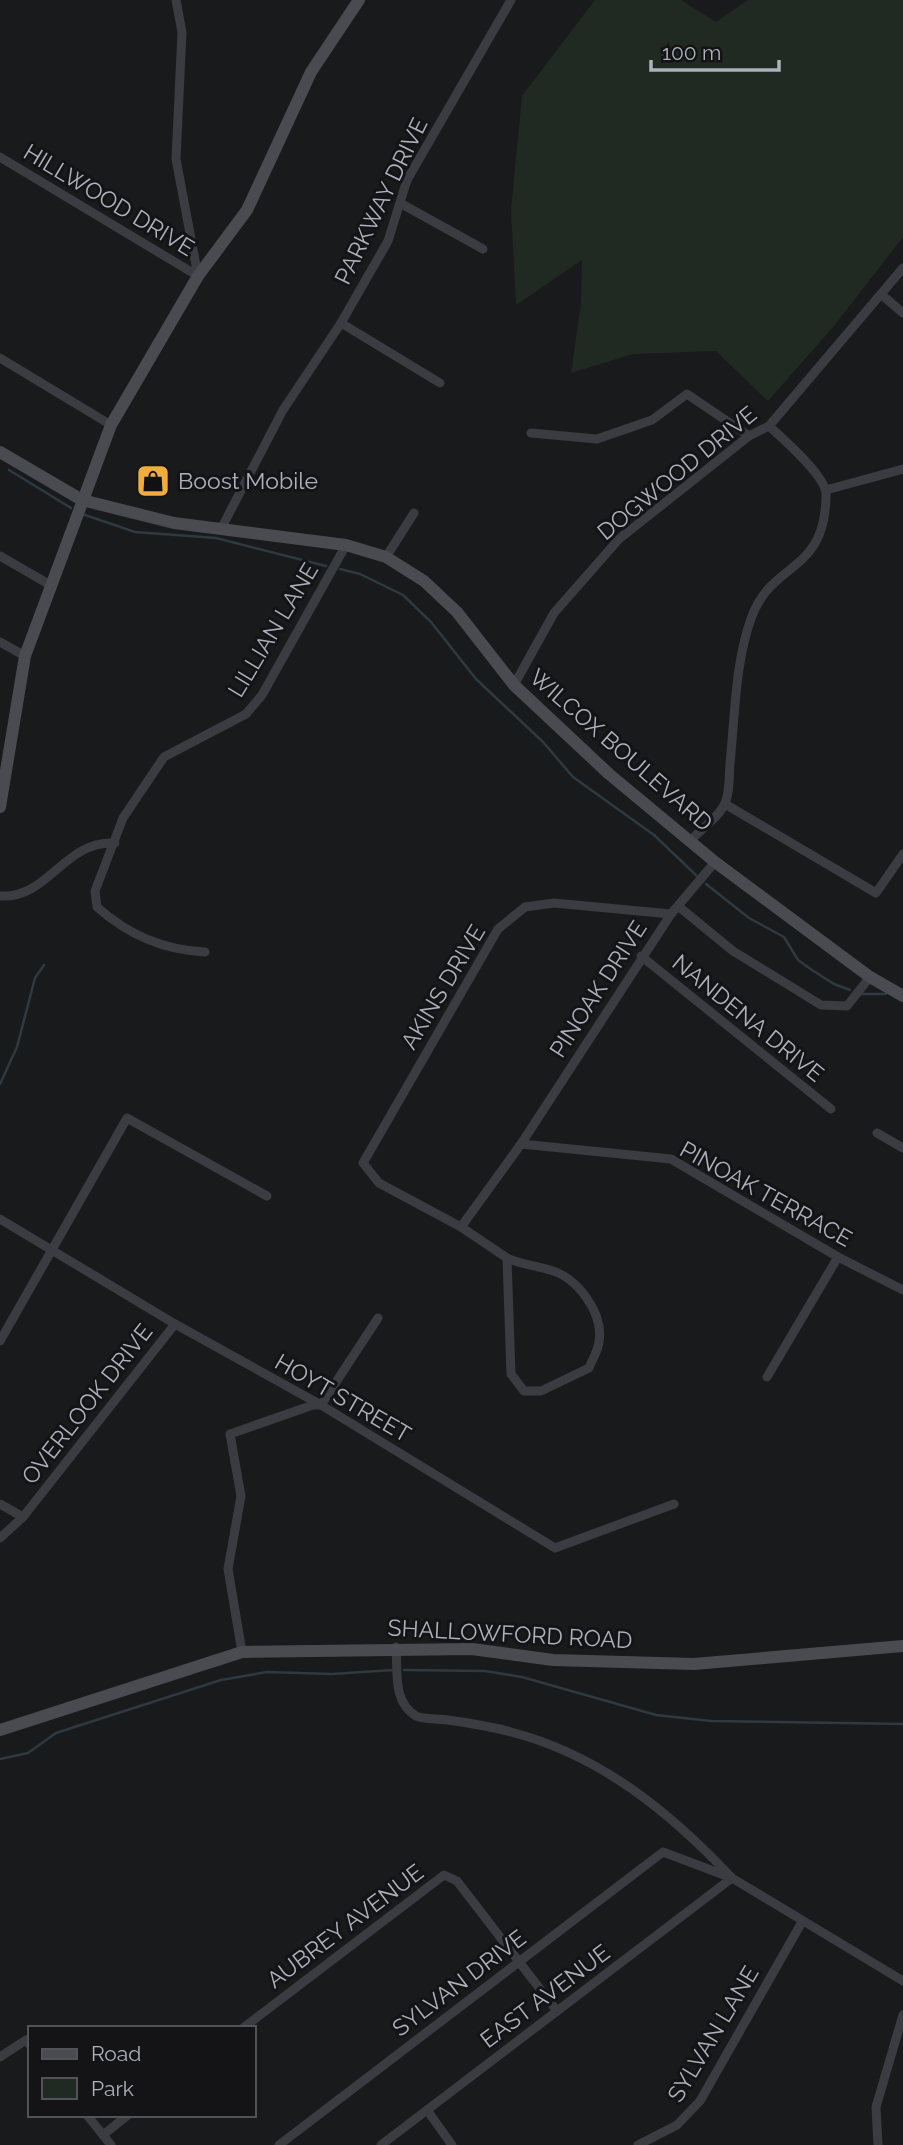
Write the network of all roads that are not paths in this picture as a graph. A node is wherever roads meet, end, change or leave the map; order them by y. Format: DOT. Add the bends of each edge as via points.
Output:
graph roads {
  1 [pos="176,0"];
  2 [pos="359,0"];
  3 [pos="507,1"];
  4 [pos="0,157"];
  5 [pos="400,203"];
  6 [pos="483,249"];
  7 [pos="903,268"];
  8 [pos="198,276"];
  9 [pos="882,295"];
  10 [pos="903,313"];
  11 [pos="341,323"];
  12 [pos="0,358"];
  13 [pos="440,383"];
  14 [pos="111,425"];
  15 [pos="769,426"];
  16 [pos="531,433"];
  17 [pos="749,436"];
  18 [pos="0,452"];
  19 [pos="903,469"];
  20 [pos="826,490"];
  21 [pos="82,500"];
  22 [pos="414,513"];
  23 [pos="222,527"];
  24 [pos="346,545"];
  25 [pos="0,556"];
  26 [pos="386,557"];
  27 [pos="52,586"];
  28 [pos="0,642"];
  29 [pos="25,656"];
  30 [pos="514,685"];
  31 [pos="725,804"];
  32 [pos="0,807"];
  33 [pos="691,840"];
  34 [pos="115,843"];
  35 [pos="903,854"];
  36 [pos="715,862"];
  37 [pos="0,896"];
  38 [pos="678,906"];
  39 [pos="671,914"];
  40 [pos="205,952"];
  41 [pos="641,956"];
  42 [pos="870,977"];
  43 [pos="903,996"];
  44 [pos="831,1109"];
  45 [pos="877,1133"];
  46 [pos="521,1143"];
  47 [pos="903,1148"];
  48 [pos="267,1196"];
  49 [pos="0,1219"];
  50 [pos="461,1227"];
  51 [pos="52,1248"];
  52 [pos="838,1257"];
  53 [pos="507,1258"];
  54 [pos="903,1290"];
  55 [pos="378,1318"];
  56 [pos="175,1324"];
  57 [pos="0,1340"];
  58 [pos="767,1377"];
  59 [pos="321,1405"];
  60 [pos="0,1504"];
  61 [pos="674,1504"];
  62 [pos="23,1517"];
  63 [pos="0,1538"];
  64 [pos="396,1647"];
  65 [pos="903,1647"];
  66 [pos="242,1652"];
  67 [pos="0,1730"];
  68 [pos="732,1878"];
  69 [pos="802,1922"];
  70 [pos="520,1960"];
  71 [pos="903,1980"];
  72 [pos="557,2011"];
  73 [pos="902,2020"];
  74 [pos="246,2026"];
  75 [pos="28,2042"];
  76 [pos="0,2057"];
  77 [pos="427,2110"];
  78 [pos="89,2117"];
  79 [pos="125,2117"];
  80 [pos="103,2134"];
  81 [pos="111,2145"];
  82 [pos="279,2145"];
  83 [pos="381,2145"];
  84 [pos="452,2145"];
  85 [pos="638,2145"];
  86 [pos="878,2145"];
  1 -- 8 [label="street" via="182,32 176,159"];
  2 -- 8 [label="main road" via="311,72 247,210"];
  3 -- 5 [label="street, PARKWAY DRIVE" via="407,180"];
  4 -- 8 [label="street, HILLWOOD DRIVE"];
  5 -- 6 [label="street"];
  5 -- 11 [label="street, PARKWAY DRIVE" via="388,241"];
  7 -- 9 [label="street, DOGWOOD DRIVE"];
  8 -- 14 [label="main road"];
  9 -- 10 [label="street"];
  9 -- 15 [label="street, DOGWOOD DRIVE"];
  11 -- 13 [label="street"];
  11 -- 23 [label="street, PARKWAY DRIVE" via="283,410"];
  12 -- 14 [label="street"];
  14 -- 21 [label="main road"];
  15 -- 17 [label="street, DOGWOOD DRIVE"];
  15 -- 20 [label="street"];
  16 -- 17 [label="street" via="597,439 652,420 687,394"];
  17 -- 30 [label="street, DOGWOOD DRIVE" via="619,539 554,612"];
  18 -- 21 [label="main road, WILCOX BOULEVARD"];
  19 -- 20 [label="street"];
  20 -- 31 [label="street" via="818,541 810,554 766,590 752,614 744,640"];
  21 -- 23 [label="main road, WILCOX BOULEVARD" via="174,523"];
  21 -- 27 [label="main road"];
  22 -- 26 [label="street"];
  23 -- 24 [label="main road, WILCOX BOULEVARD"];
  24 -- 26 [label="main road, WILCOX BOULEVARD"];
  24 -- 34 [label="street, LILLIAN LANE" via="262,695 246,714 164,757 123,818"];
  25 -- 27 [label="street"];
  26 -- 30 [label="main road, WILCOX BOULEVARD" via="424,581 457,612"];
  27 -- 29 [label="main road"];
  28 -- 29 [label="street"];
  29 -- 32 [label="main road"];
  30 -- 33 [label="main road, WILCOX BOULEVARD" via="609,774"];
  31 -- 33 [label="street"];
  31 -- 35 [label="street" via="876,893"];
  33 -- 36 [label="main road, WILCOX BOULEVARD"];
  34 -- 37 [label="street" via="99,843 77,852 32,890"];
  34 -- 40 [label="street, LILLIAN LANE" via="95,891 97,907 118,926 149,941"];
  36 -- 38 [label="street, PINOAK DRIVE"];
  36 -- 42 [label="main road, WILCOX BOULEVARD"];
  38 -- 39 [label="street, PINOAK DRIVE"];
  38 -- 42 [label="street" via="733,951 821,1005 847,1006"];
  39 -- 41 [label="street, PINOAK DRIVE"];
  39 -- 50 [label="street, AKINS DRIVE" via="554,903 525,907 498,929 363,1163 379,1183"];
  41 -- 44 [label="street, NANDENA DRIVE"];
  41 -- 46 [label="street, PINOAK DRIVE"];
  42 -- 43 [label="main road, WILCOX BOULEVARD"];
  45 -- 47 [label="street"];
  46 -- 50 [label="street, PINOAK DRIVE"];
  46 -- 52 [label="street, PINOAK TERRACE" via="671,1159"];
  48 -- 51 [label="street" via="127,1118"];
  49 -- 51 [label="street, HOYT STREET"];
  50 -- 53 [label="street"];
  51 -- 56 [label="street, HOYT STREET"];
  51 -- 57 [label="street"];
  52 -- 54 [label="street, PINOAK TERRACE"];
  52 -- 58 [label="street"];
  53 -- 53 [label="street" via="551,1270 576,1286 599,1323 599,1343 589,1368 541,1391 524,1391 510,1374"];
  55 -- 59 [label="street"];
  56 -- 59 [label="street, HOYT STREET"];
  56 -- 62 [label="street, OVERLOOK DRIVE"];
  59 -- 61 [label="street, HOYT STREET" via="555,1548"];
  59 -- 66 [label="street" via="230,1434 241,1496 228,1569"];
  60 -- 62 [label="street"];
  62 -- 63 [label="street, OVERLOOK DRIVE"];
  64 -- 65 [label="main road, SHALLOWFORD ROAD" via="472,1648 553,1660 695,1664"];
  64 -- 66 [label="main road, SHALLOWFORD ROAD"];
  64 -- 68 [label="street" via="403,1705 417,1717 514,1732 578,1756 671,1817"];
  66 -- 67 [label="main road, SHALLOWFORD ROAD"];
  68 -- 69 [label="street"];
  68 -- 70 [label="street, SYLVAN DRIVE" via="663,1852"];
  68 -- 72 [label="street, EAST AVENUE"];
  69 -- 71 [label="street"];
  69 -- 85 [label="street, SYLVAN LANE" via="700,2101 677,2125"];
  70 -- 72 [label="street"];
  70 -- 74 [label="street, AUBREY AVENUE" via="457,1881 444,1875"];
  70 -- 82 [label="street, SYLVAN DRIVE"];
  72 -- 77 [label="street, EAST AVENUE"];
  73 -- 86 [label="street" via="876,2107"];
  75 -- 76 [label="street"];
  77 -- 83 [label="street, EAST AVENUE"];
  77 -- 84 [label="street"];
  78 -- 80 [label="street"];
  79 -- 80 [label="street"];
  80 -- 81 [label="street"];
}
